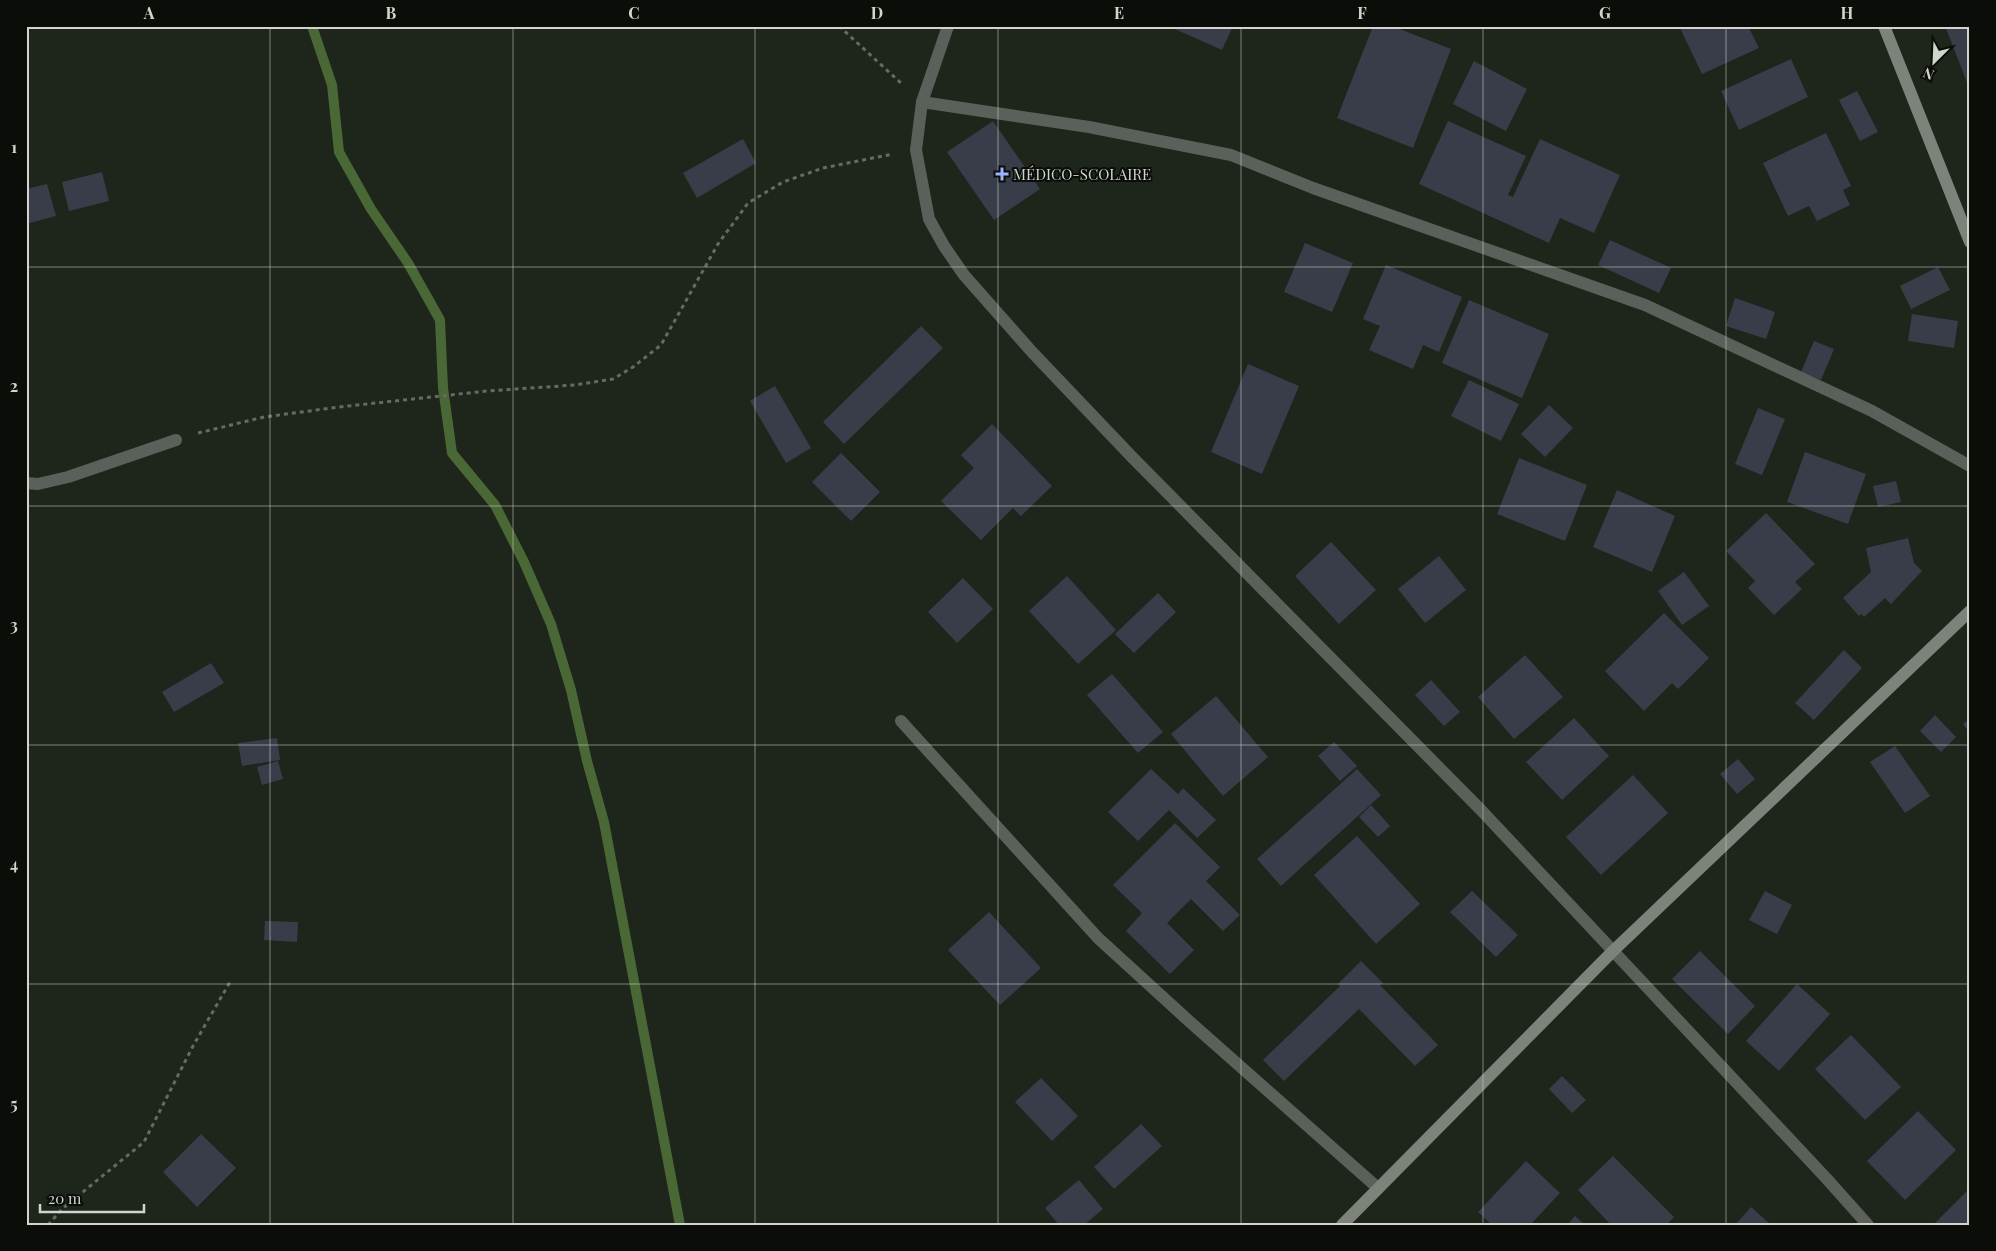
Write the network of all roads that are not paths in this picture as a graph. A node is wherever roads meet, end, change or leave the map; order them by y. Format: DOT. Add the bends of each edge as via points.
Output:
graph roads {
  1 [pos="948,26"];
  2 [pos="1884,26"];
  3 [pos="922,102"];
  4 [pos="1970,242"];
  5 [pos="176,440"];
  6 [pos="1970,466"];
  7 [pos="26,483"];
  8 [pos="1970,611"];
  9 [pos="901,721"];
  10 [pos="1613,951"];
  11 [pos="1378,1188"];
  12 [pos="1342,1225"];
  13 [pos="1868,1225"];
  1 -- 3 [label="street"];
  2 -- 4 [label="street"];
  3 -- 6 [label="street" via="1089,127 1231,156 1645,305 1872,410"];
  3 -- 10 [label="street" via="916,150 929,218 964,275 1126,450 1480,809"];
  5 -- 7 [label="street" via="68,478"];
  8 -- 10 [label="street"];
  9 -- 11 [label="street" via="1098,938"];
  10 -- 11 [label="street"];
  10 -- 13 [label="street"];
  11 -- 12 [label="street"];
}
